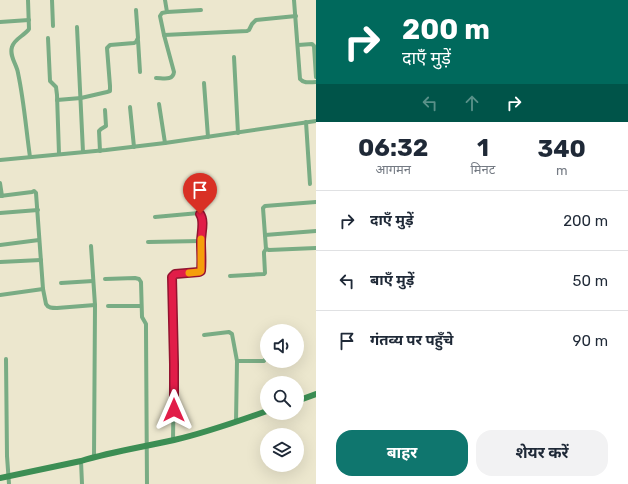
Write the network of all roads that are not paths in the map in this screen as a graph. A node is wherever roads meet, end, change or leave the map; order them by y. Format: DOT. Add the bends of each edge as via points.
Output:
graph roads {
  1 [pos="28,0"];
  2 [pos="52,0"];
  3 [pos="165,0"];
  4 [pos="294,0"];
  5 [pos="136,10"];
  6 [pos="201,10"];
  7 [pos="167,12"];
  8 [pos="296,16"];
  9 [pos="29,20"];
  10 [pos="0,22"];
  11 [pos="53,26"];
  12 [pos="77,27"];
  13 [pos="164,35"];
  14 [pos="48,38"];
  15 [pos="138,40"];
  16 [pos="298,45"];
  17 [pos="234,57"];
  18 [pos="140,72"];
  19 [pos="316,77"];
  20 [pos="156,78"];
  21 [pos="316,82"];
  22 [pos="204,83"];
  23 [pos="80,98"];
  24 [pos="57,100"];
  25 [pos="159,104"];
  26 [pos="130,107"];
  27 [pos="105,110"];
  28 [pos="316,121"];
  29 [pos="306,122"];
  30 [pos="238,133"];
  31 [pos="208,137"];
  32 [pos="165,143"];
  33 [pos="134,147"];
  34 [pos="100,150"];
  35 [pos="83,152"];
  36 [pos="58,154"];
  37 [pos="30,157"];
  38 [pos="0,160"];
  39 [pos="0,183"];
  40 [pos="310,184"];
  41 [pos="1,196"];
  42 [pos="316,202"];
  43 [pos="38,210"];
  44 [pos="0,213"];
  45 [pos="155,217"];
  46 [pos="316,231"];
  47 [pos="265,235"];
  48 [pos="39,240"];
  49 [pos="201,241"];
  50 [pos="148,242"];
  51 [pos="0,245"];
  52 [pos="91,246"];
  53 [pos="266,248"];
  54 [pos="316,248"];
  55 [pos="41,260"];
  56 [pos="0,262"];
  57 [pos="230,276"];
  58 [pos="105,279"];
  59 [pos="93,281"];
  60 [pos="61,283"];
  61 [pos="43,289"];
  62 [pos="0,295"];
  63 [pos="95,305"];
  64 [pos="108,306"];
  65 [pos="141,306"];
  66 [pos="204,335"];
  67 [pos="6,359"];
  68 [pos="237,361"];
  69 [pos="260,361"];
  70 [pos="316,394"];
  71 [pos="304,398"];
  72 [pos="260,413"];
  73 [pos="236,422"];
  74 [pos="173,440"];
  75 [pos="147,445"];
  76 [pos="94,457"];
  77 [pos="81,461"];
  78 [pos="8,476"];
  79 [pos="0,478"];
  80 [pos="9,484"];
  81 [pos="82,484"];
  82 [pos="147,484"];
  1 -- 9 [label="street"];
  2 -- 11 [label="street"];
  3 -- 7 [label="street"];
  4 -- 8 [label="street"];
  5 -- 15 [label="street"];
  6 -- 7 [label="street"];
  7 -- 13 [label="street" via="160,16"];
  8 -- 13 [label="street" via="256,20 247,31"];
  8 -- 16 [label="street"];
  9 -- 10 [label="street"];
  9 -- 37 [label="street" via="29,29 14,42 11,52 21,84"];
  12 -- 23 [label="street"];
  13 -- 20 [label="street" via="174,74 171,78"];
  14 -- 24 [label="street" via="50,81 56,87"];
  15 -- 18 [label="street"];
  15 -- 23 [label="street" via="134,43 108,46 110,91"];
  16 -- 19 [label="street" via="314,46"];
  16 -- 21 [label="street" via="300,79 304,82"];
  17 -- 30 [label="street"];
  22 -- 31 [label="street"];
  23 -- 24 [label="street"];
  23 -- 35 [label="street"];
  24 -- 36 [label="street"];
  25 -- 32 [label="street"];
  26 -- 33 [label="street"];
  27 -- 34 [label="street" via="106,126 99,131"];
  28 -- 29 [label="street"];
  29 -- 30 [label="street"];
  29 -- 40 [label="street"];
  30 -- 31 [label="street"];
  31 -- 32 [label="street"];
  32 -- 33 [label="street"];
  33 -- 34 [label="street"];
  34 -- 35 [label="street"];
  35 -- 36 [label="street"];
  36 -- 37 [label="street"];
  37 -- 38 [label="street"];
  39 -- 41 [label="street"];
  41 -- 43 [label="street" via="35,192"];
  42 -- 47 [label="street" via="265,206"];
  43 -- 44 [label="street"];
  43 -- 48 [label="street"];
  45 -- 49 [label="street" via="202,215"];
  46 -- 47 [label="street"];
  47 -- 53 [label="street"];
  48 -- 51 [label="street"];
  48 -- 55 [label="street"];
  49 -- 50 [label="street"];
  49 -- 74 [label="street" via="200,271 175,274 172,277"];
  52 -- 59 [label="street"];
  53 -- 54 [label="street"];
  53 -- 57 [label="street" via="265,273"];
  55 -- 56 [label="street"];
  55 -- 61 [label="street"];
  58 -- 65 [label="street" via="139,279"];
  59 -- 60 [label="street"];
  59 -- 63 [label="street"];
  61 -- 62 [label="street"];
  61 -- 63 [label="street" via="46,304 51,308"];
  63 -- 76 [label="street"];
  64 -- 65 [label="street"];
  65 -- 75 [label="street" via="142,318 146,324"];
  66 -- 68 [label="street" via="232,333"];
  67 -- 78 [label="street"];
  68 -- 69 [label="street"];
  68 -- 73 [label="street"];
  70 -- 71 [label="main road"];
  72 -- 73 [label="main road"];
  73 -- 74 [label="main road"];
  74 -- 75 [label="main road"];
  75 -- 76 [label="main road"];
  75 -- 82 [label="street"];
  76 -- 77 [label="main road"];
  77 -- 78 [label="main road"];
  77 -- 81 [label="street"];
  78 -- 79 [label="main road"];
  78 -- 80 [label="street"];
}
